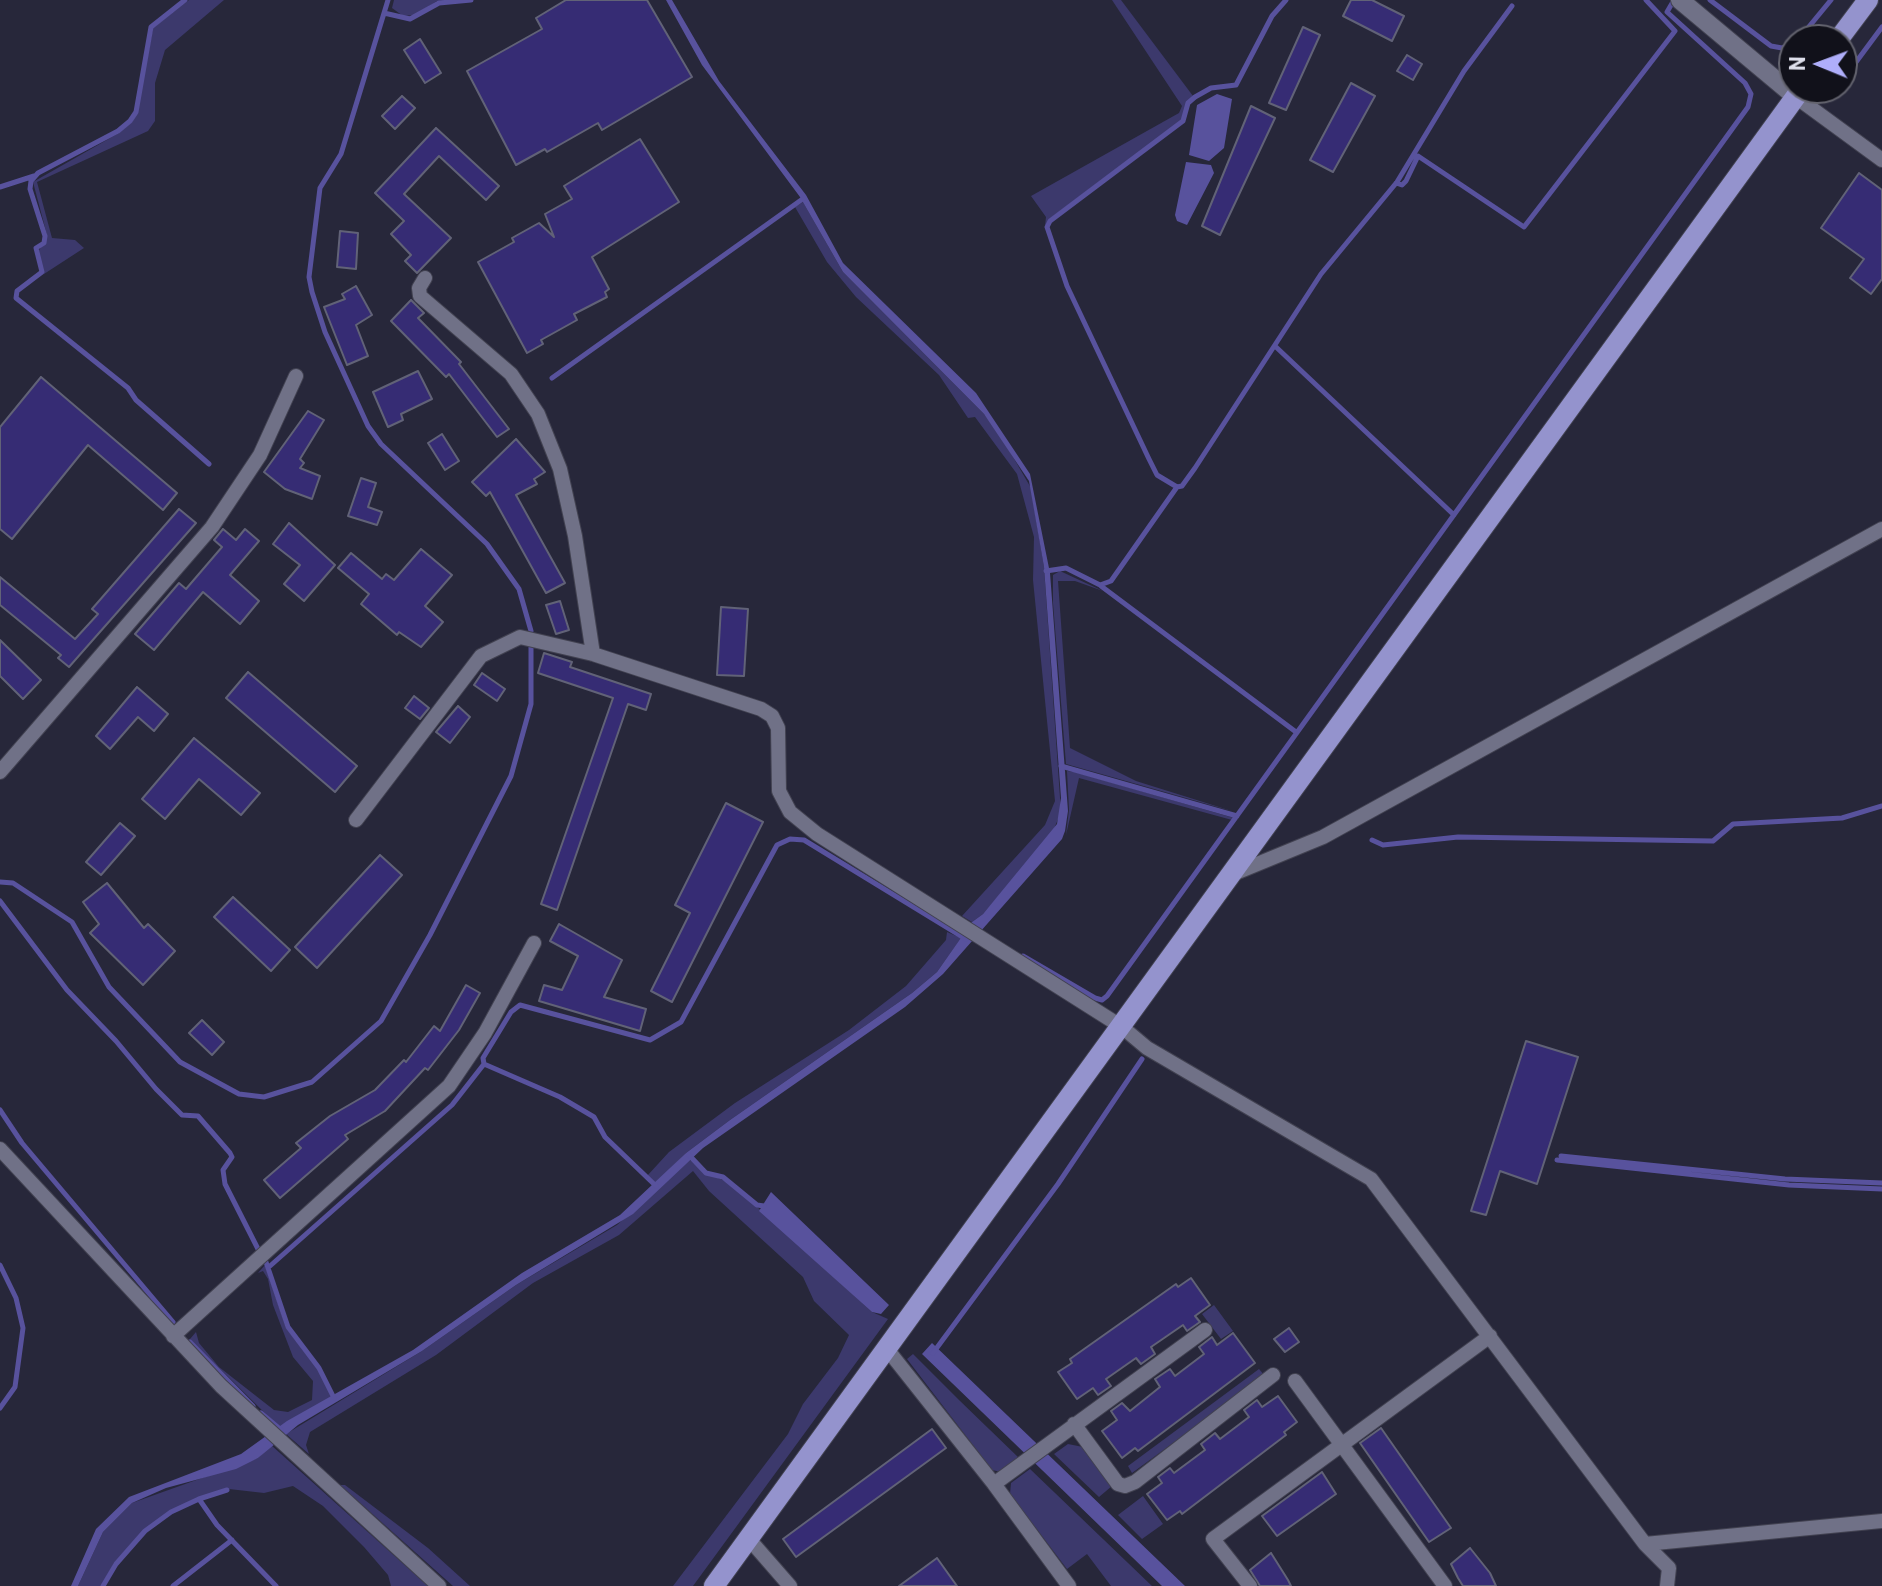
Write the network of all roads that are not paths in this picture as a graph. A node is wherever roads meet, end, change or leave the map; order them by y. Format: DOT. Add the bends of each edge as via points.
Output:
graph roads {
  1 [pos="1680,0"];
  2 [pos="1868,0"];
  3 [pos="1850,24"];
  4 [pos="1778,76"];
  5 [pos="1790,104"];
  6 [pos="1814,104"];
  7 [pos="1882,160"];
  8 [pos="425,278"];
  9 [pos="296,376"];
  10 [pos="1882,529"];
  11 [pos="593,654"];
  12 [pos="0,772"];
  13 [pos="356,820"];
  14 [pos="1233,874"];
  15 [pos="534,943"];
  16 [pos="1122,1027"];
  17 [pos="0,1149"];
  18 [pos="1205,1330"];
  19 [pos="173,1336"];
  20 [pos="1490,1336"];
  21 [pos="887,1349"];
  22 [pos="1273,1375"];
  23 [pos="1295,1381"];
  24 [pos="1074,1424"];
  25 [pos="1342,1444"];
  26 [pos="994,1484"];
  27 [pos="1882,1521"];
  28 [pos="749,1539"];
  29 [pos="1645,1544"];
  30 [pos="439,1586"];
  31 [pos="714,1586"];
  32 [pos="790,1586"];
  33 [pos="1069,1586"];
  34 [pos="1250,1586"];
  35 [pos="1445,1586"];
  36 [pos="1667,1586"];
  1 -- 4 [label="street"];
  2 -- 3 [label="main road"];
  5 -- 14 [label="main road"];
  6 -- 7 [label="street"];
  8 -- 11 [label="street" via="420,296 511,374 538,414 560,469"];
  9 -- 12 [label="street" via="260,455 212,527"];
  10 -- 14 [label="street" via="1323,837"];
  11 -- 13 [label="street" via="520,637 488,651"];
  11 -- 16 [label="street" via="772,716 778,728 779,791 790,812"];
  14 -- 16 [label="main road"];
  15 -- 19 [label="street" via="449,1086"];
  16 -- 20 [label="street" via="1147,1048 1371,1179"];
  16 -- 21 [label="main road"];
  17 -- 19 [label="street"];
  18 -- 24 [label="street"];
  19 -- 30 [label="street"];
  20 -- 25 [label="street"];
  20 -- 29 [label="street"];
  21 -- 26 [label="street"];
  21 -- 28 [label="main road"];
  22 -- 24 [label="street" via="1125,1486 1118,1484"];
  23 -- 25 [label="street"];
  24 -- 26 [label="street"];
  25 -- 34 [label="street" via="1213,1539"];
  25 -- 35 [label="street"];
  26 -- 33 [label="street"];
  27 -- 29 [label="street"];
  28 -- 31 [label="main road"];
  28 -- 32 [label="street"];
  29 -- 36 [label="street" via="1669,1568"];
}
